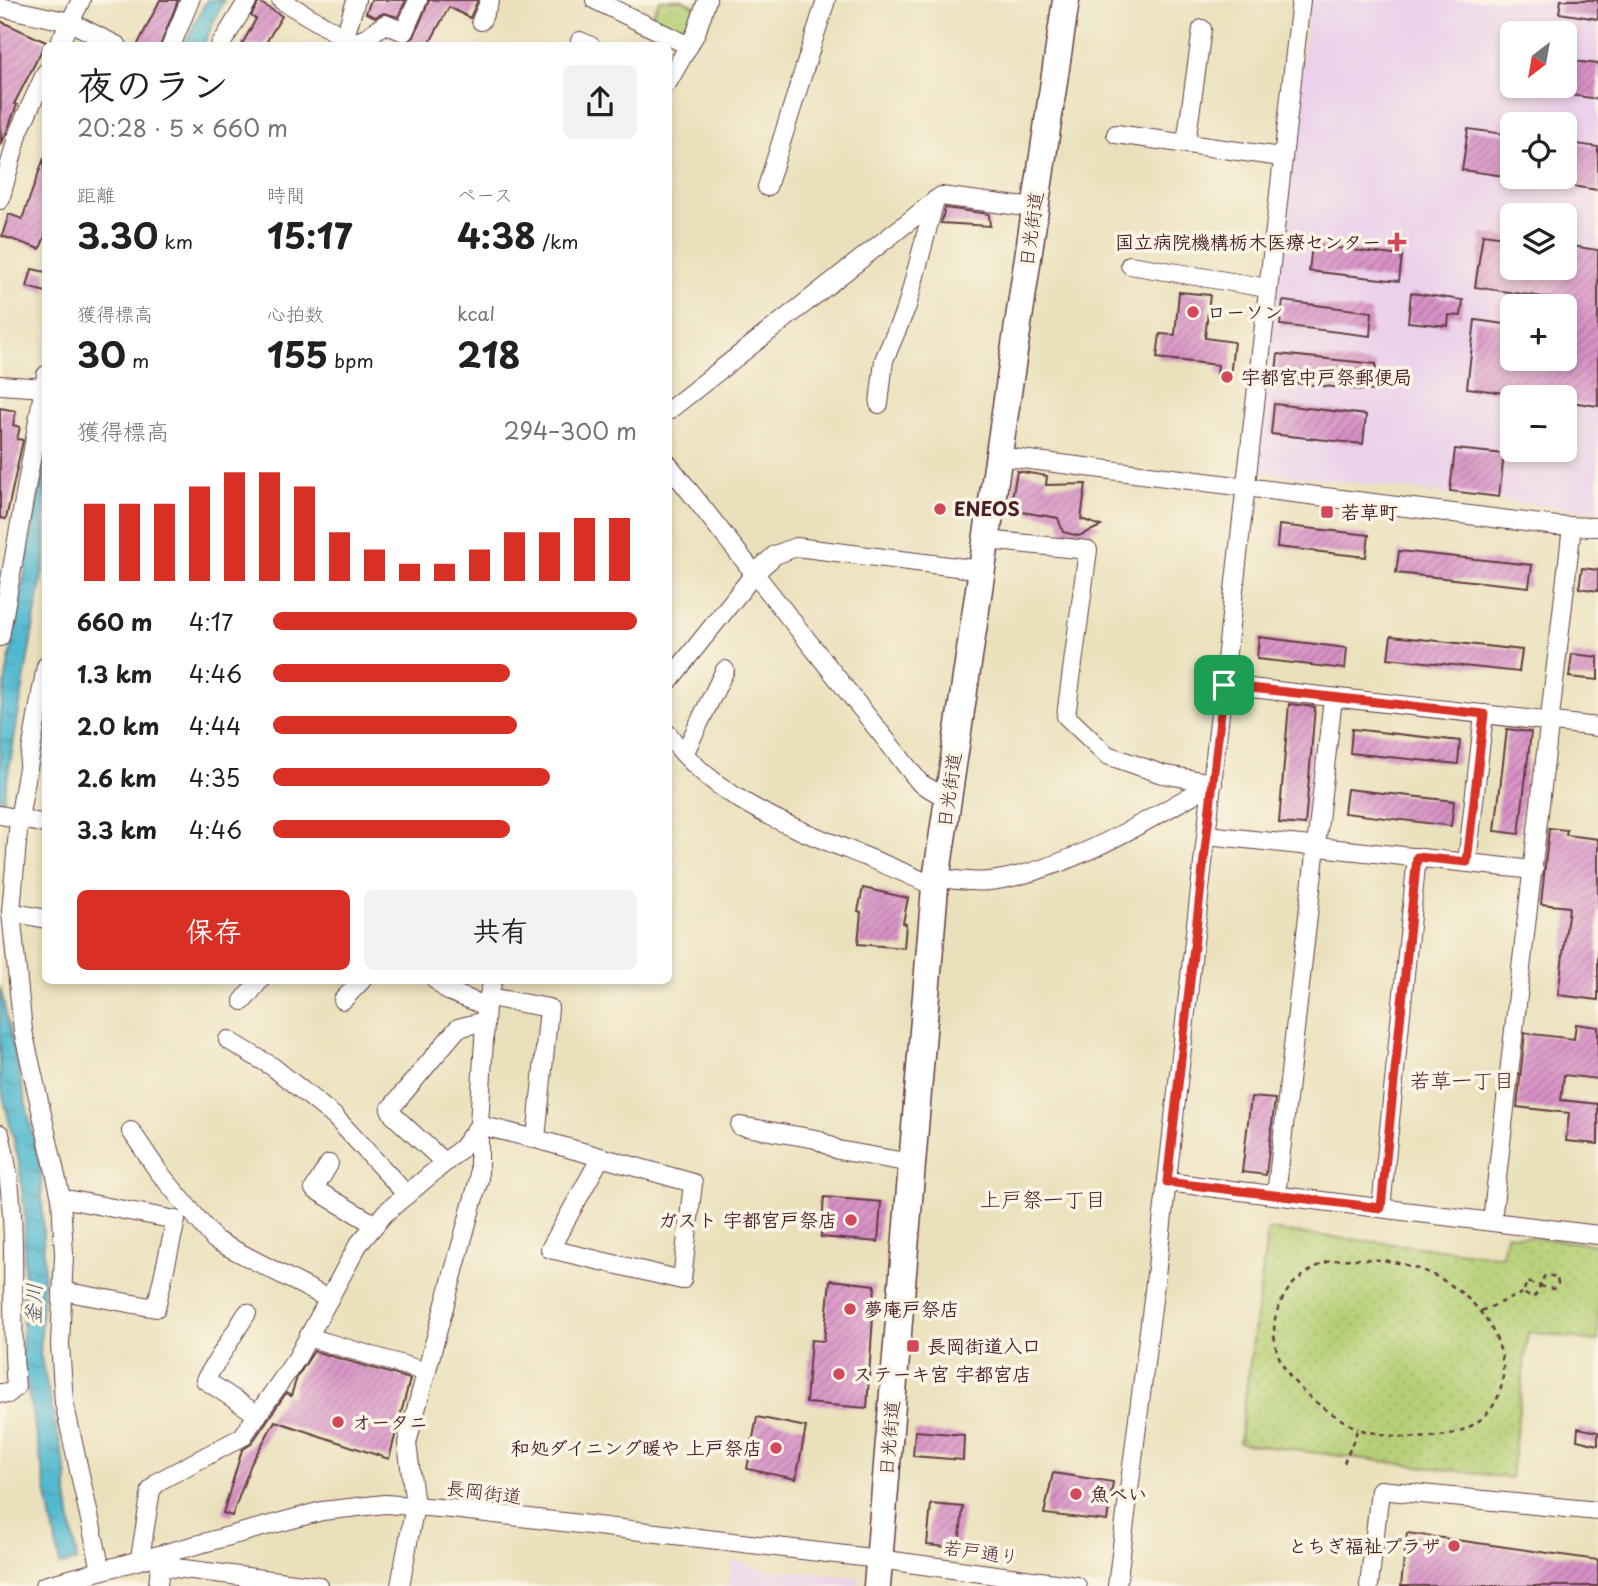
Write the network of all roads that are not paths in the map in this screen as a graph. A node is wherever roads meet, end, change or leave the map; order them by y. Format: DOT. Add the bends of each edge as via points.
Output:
graph roads {
  1 [pos="80,0"];
  2 [pos="190,0"];
  3 [pos="248,0"];
  4 [pos="281,0"];
  5 [pos="356,0"];
  6 [pos="418,0"];
  7 [pos="490,0"];
  8 [pos="707,0"];
  9 [pos="826,0"];
  10 [pos="1066,0"];
  11 [pos="1301,0"];
  12 [pos="605,2"];
  13 [pos="0,7"];
  14 [pos="481,21"];
  15 [pos="70,22"];
  16 [pos="1202,29"];
  17 [pos="60,42"];
  18 [pos="110,42"];
  19 [pos="173,42"];
  20 [pos="222,42"];
  21 [pos="343,42"];
  22 [pos="344,42"];
  23 [pos="349,42"];
  24 [pos="689,46"];
  25 [pos="672,75"];
  26 [pos="42,81"];
  27 [pos="1116,134"];
  28 [pos="1186,143"];
  29 [pos="1281,157"];
  30 [pos="767,187"];
  31 [pos="0,200"];
  32 [pos="936,200"];
  33 [pos="1034,208"];
  34 [pos="1130,265"];
  35 [pos="1267,288"];
  36 [pos="42,384"];
  37 [pos="0,385"];
  38 [pos="42,396"];
  39 [pos="879,404"];
  40 [pos="672,408"];
  41 [pos="998,456"];
  42 [pos="672,469"];
  43 [pos="1245,487"];
  44 [pos="1572,526"];
  45 [pos="1598,527"];
  46 [pos="986,540"];
  47 [pos="981,570"];
  48 [pos="755,573"];
  49 [pos="0,637"];
  50 [pos="725,670"];
  51 [pos="672,677"];
  52 [pos="1224,685"];
  53 [pos="1333,698"];
  54 [pos="42,712"];
  55 [pos="1484,714"];
  56 [pos="1552,722"];
  57 [pos="1598,727"];
  58 [pos="40,735"];
  59 [pos="672,739"];
  60 [pos="684,754"];
  61 [pos="1213,783"];
  62 [pos="947,799"];
  63 [pos="11,817"];
  64 [pos="42,823"];
  65 [pos="1207,835"];
  66 [pos="1314,846"];
  67 [pos="1417,857"];
  68 [pos="1467,862"];
  69 [pos="1534,870"];
  70 [pos="935,882"];
  71 [pos="11,912"];
  72 [pos="42,918"];
  73 [pos="257,984"];
  74 [pos="358,984"];
  75 [pos="440,984"];
  76 [pos="343,999"];
  77 [pos="243,1001"];
  78 [pos="488,1001"];
  79 [pos="228,1040"];
  80 [pos="479,1125"];
  81 [pos="740,1126"];
  82 [pos="131,1131"];
  83 [pos="0,1134"];
  84 [pos="536,1139"];
  85 [pos="601,1157"];
  86 [pos="445,1163"];
  87 [pos="911,1163"];
  88 [pos="329,1164"];
  89 [pos="1167,1182"];
  90 [pos="407,1195"];
  91 [pos="1276,1195"];
  92 [pos="61,1198"];
  93 [pos="1381,1208"];
  94 [pos="1492,1222"];
  95 [pos="374,1224"];
  96 [pos="1598,1235"];
  97 [pos="62,1291"];
  98 [pos="329,1298"];
  99 [pos="7,1300"];
  100 [pos="247,1313"];
  101 [pos="308,1337"];
  102 [pos="426,1372"];
  103 [pos="0,1393"];
  104 [pos="258,1415"];
  105 [pos="415,1505"];
  106 [pos="1598,1511"];
  107 [pos="140,1558"];
  108 [pos="879,1559"];
  109 [pos="161,1560"];
  110 [pos="96,1572"];
  111 [pos="49,1585"];
  112 [pos="158,1586"];
  113 [pos="319,1586"];
  114 [pos="400,1586"];
  115 [pos="877,1586"];
  116 [pos="1077,1586"];
  117 [pos="1117,1586"];
  118 [pos="1369,1586"];
  1 -- 15 [label="street"];
  2 -- 19 [label="street"];
  3 -- 20 [label="street"];
  4 -- 21 [label="street"];
  5 -- 22 [label="street"];
  6 -- 23 [label="street" via="404,32 385,24 364,39"];
  7 -- 14 [label="street"];
  8 -- 24 [label="street"];
  9 -- 30 [label="street"];
  10 -- 33 [label="highway, 日光街道"];
  11 -- 29 [label="street"];
  12 -- 24 [label="street"];
  13 -- 15 [label="street"];
  15 -- 17 [label="street"];
  15 -- 18 [label="street"];
  16 -- 28 [label="street"];
  24 -- 25 [label="street"];
  26 -- 31 [label="street" via="19,131"];
  27 -- 28 [label="street"];
  28 -- 29 [label="street"];
  29 -- 35 [label="street"];
  32 -- 33 [label="street" via="941,196"];
  32 -- 39 [label="street" via="907,306 884,360"];
  32 -- 40 [label="street"];
  33 -- 41 [label="highway, 日光街道"];
  34 -- 35 [label="street"];
  35 -- 43 [label="street"];
  36 -- 37 [label="street"];
  38 -- 49 [label="street"];
  41 -- 43 [label="street"];
  41 -- 46 [label="highway, 日光街道"];
  42 -- 48 [label="street"];
  43 -- 44 [label="street"];
  43 -- 52 [label="street"];
  44 -- 45 [label="street"];
  44 -- 56 [label="street"];
  46 -- 47 [label="highway, 日光街道"];
  46 -- 61 [label="street" via="1087,550 1066,716 1107,755 1162,774"];
  47 -- 48 [label="street" via="796,547 775,555"];
  47 -- 62 [label="highway, 日光街道"];
  48 -- 51 [label="street"];
  48 -- 62 [label="street" via="920,783"];
  50 -- 60 [label="street"];
  52 -- 53 [label="street"];
  52 -- 61 [label="street"];
  53 -- 55 [label="street"];
  53 -- 66 [label="street"];
  54 -- 58 [label="street"];
  55 -- 56 [label="street"];
  55 -- 68 [label="street"];
  56 -- 57 [label="street"];
  56 -- 69 [label="street"];
  58 -- 63 [label="street"];
  59 -- 60 [label="street"];
  60 -- 70 [label="street" via="727,791 770,816"];
  61 -- 65 [label="street"];
  61 -- 70 [label="street" via="1119,836 1036,870 989,881"];
  62 -- 70 [label="highway, 日光街道"];
  63 -- 64 [label="street"];
  63 -- 71 [label="street"];
  65 -- 66 [label="street"];
  65 -- 89 [label="street"];
  66 -- 67 [label="street"];
  66 -- 91 [label="street"];
  67 -- 68 [label="street"];
  67 -- 93 [label="street"];
  68 -- 69 [label="street"];
  69 -- 94 [label="street"];
  70 -- 87 [label="highway, 日光街道"];
  71 -- 72 [label="street"];
  71 -- 92 [label="street" via="23,1031"];
  73 -- 77 [label="street"];
  74 -- 76 [label="street"];
  75 -- 78 [label="street" via="448,991"];
  78 -- 80 [label="street"];
  78 -- 84 [label="street" via="549,1008"];
  78 -- 86 [label="street" via="458,1028 390,1109"];
  79 -- 90 [label="street" via="273,1067 335,1117"];
  80 -- 84 [label="street"];
  80 -- 86 [label="street"];
  80 -- 102 [label="street" via="479,1179"];
  81 -- 87 [label="street"];
  82 -- 98 [label="street" via="215,1240"];
  83 -- 99 [label="street" via="14,1215"];
  84 -- 85 [label="street"];
  85 -- 85 [label="street" via="693,1182 682,1280 550,1249"];
  86 -- 90 [label="street"];
  87 -- 108 [label="highway, 日光街道"];
  88 -- 95 [label="street" via="314,1189"];
  89 -- 91 [label="street"];
  89 -- 117 [label="street"];
  90 -- 95 [label="street"];
  91 -- 93 [label="street"];
  92 -- 97 [label="street"];
  92 -- 97 [label="street" via="176,1220 156,1308"];
  93 -- 94 [label="street"];
  94 -- 96 [label="street"];
  95 -- 98 [label="street"];
  97 -- 110 [label="street" via="64,1402"];
  98 -- 101 [label="street"];
  99 -- 103 [label="street" via="16,1387 8,1394"];
  100 -- 104 [label="street" via="205,1380"];
  101 -- 102 [label="street"];
  101 -- 104 [label="street"];
  102 -- 105 [label="street" via="407,1443"];
  104 -- 107 [label="street" via="243,1437 159,1481 151,1490"];
  105 -- 108 [label="street, 長岡街道"];
  105 -- 109 [label="street, 長岡街道" via="322,1511"];
  105 -- 114 [label="street"];
  106 -- 118 [label="street" via="1380,1490"];
  107 -- 109 [label="street, 長岡街道"];
  107 -- 110 [label="street, 長岡街道"];
  108 -- 115 [label="highway, 日光街道"];
  108 -- 116 [label="street, 若戸通り"];
  109 -- 112 [label="street"];
  109 -- 113 [label="street"];
  110 -- 111 [label="street, 長岡街道"];
}
